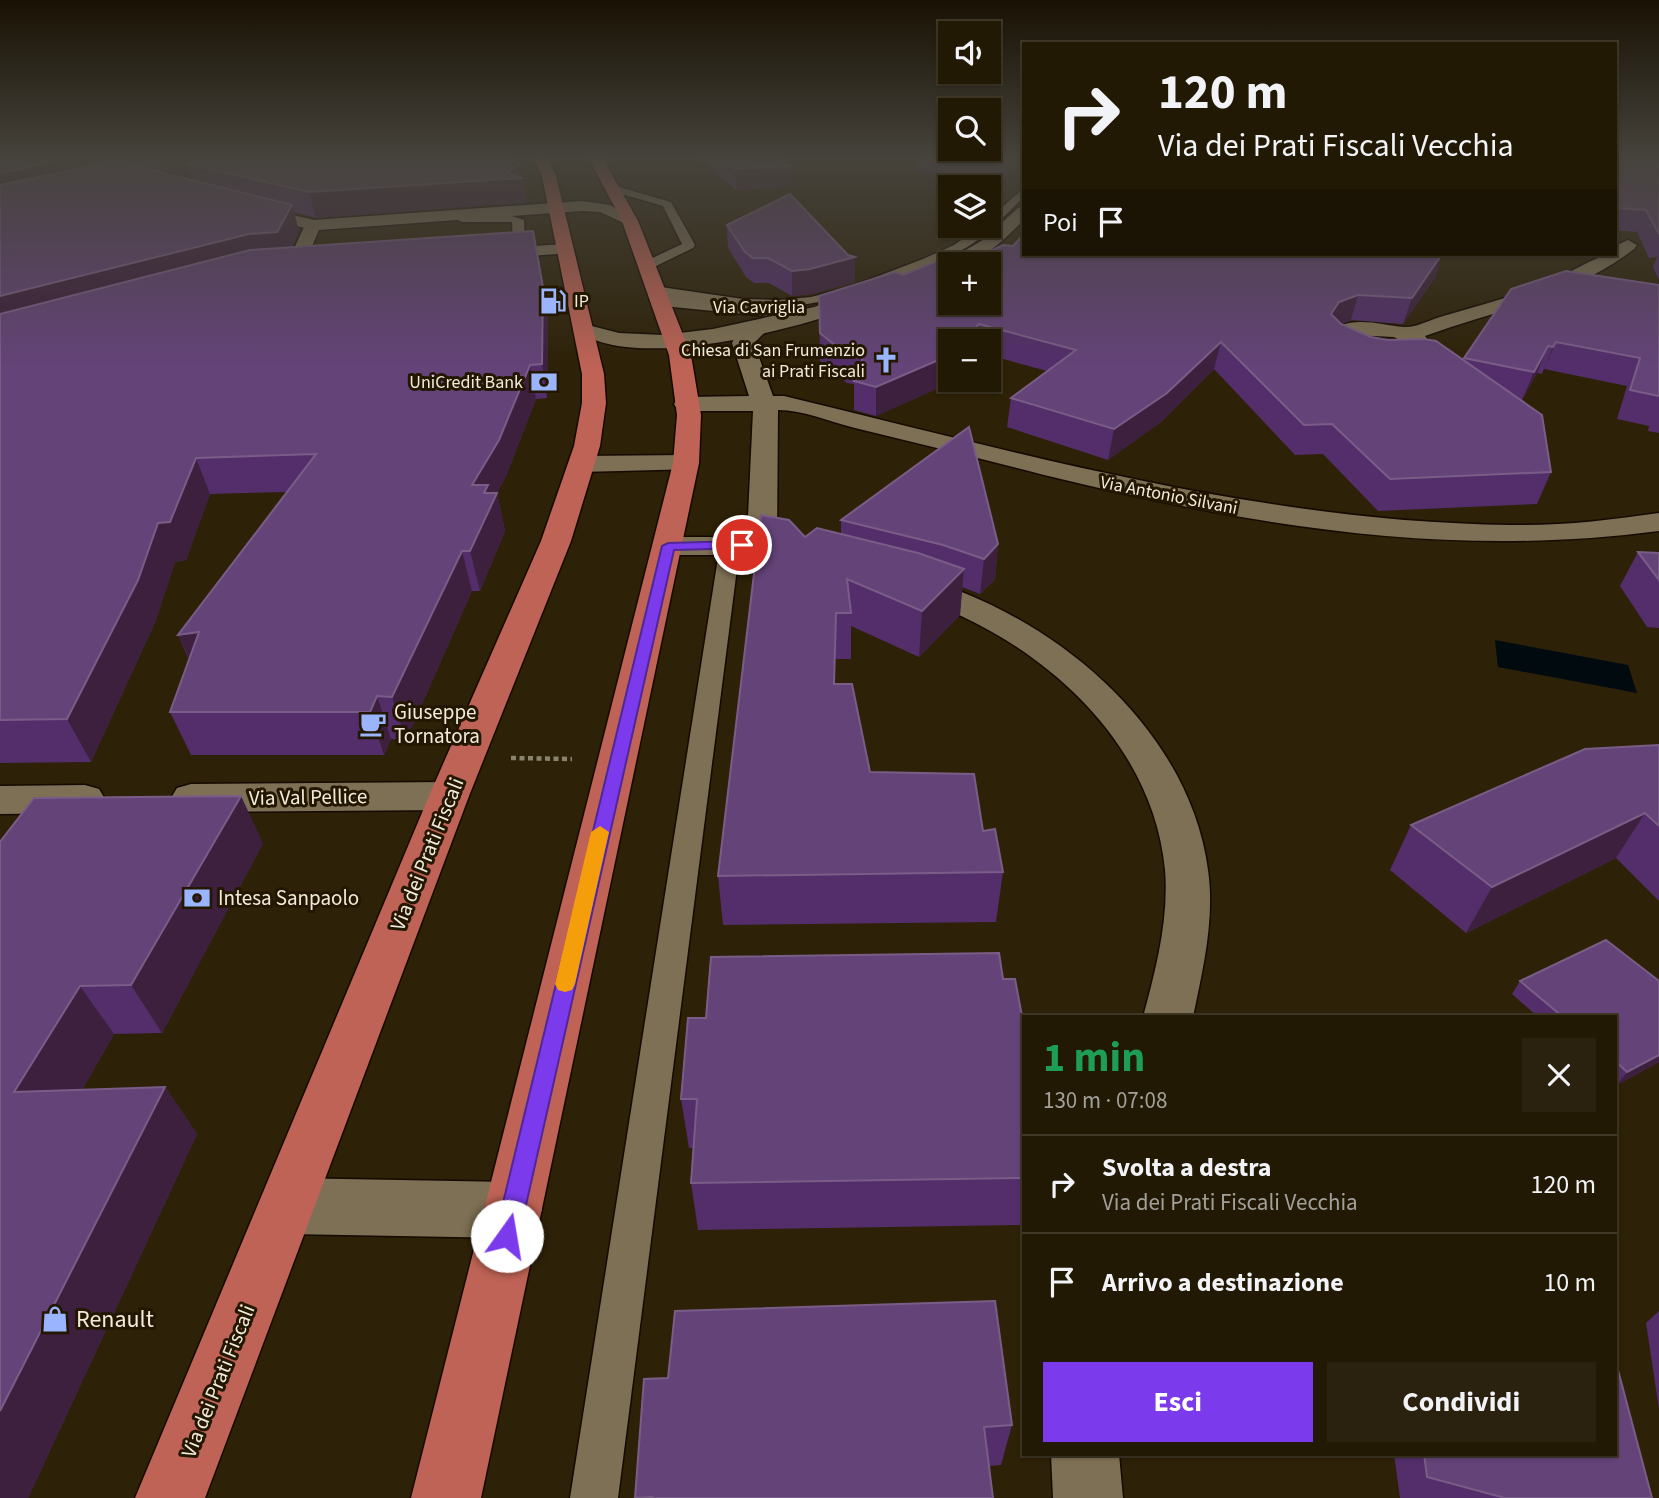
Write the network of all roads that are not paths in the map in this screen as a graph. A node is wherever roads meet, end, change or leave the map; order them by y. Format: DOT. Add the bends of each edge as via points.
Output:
graph roads {
  1 [pos="312,227"];
  2 [pos="519,227"];
  3 [pos="559,227"];
  4 [pos="632,227"];
  5 [pos="679,227"];
  6 [pos="1007,227"];
  7 [pos="971,238"];
  8 [pos="1622,244"];
  9 [pos="1649,247"];
  10 [pos="565,249"];
  11 [pos="975,252"];
  12 [pos="496,254"];
  13 [pos="472,256"];
  14 [pos="1613,256"];
  15 [pos="320,266"];
  16 [pos="646,266"];
  17 [pos="294,268"];
  18 [pos="270,269"];
  19 [pos="938,270"];
  20 [pos="858,299"];
  21 [pos="663,310"];
  22 [pos="758,328"];
  23 [pos="584,330"];
  24 [pos="1406,335"];
  25 [pos="764,402"];
  26 [pos="686,404"];
  27 [pos="686,463"];
  28 [pos="581,464"];
  29 [pos="1659,522"];
  30 [pos="668,546"];
  31 [pos="746,546"];
  32 [pos="842,567"];
  33 [pos="882,578"];
  34 [pos="449,796"];
  35 [pos="0,800"];
  36 [pos="1169,1015"];
  37 [pos="288,1206"];
  38 [pos="513,1210"];
  39 [pos="1085,1456"];
  40 [pos="170,1498"];
  41 [pos="446,1498"];
  42 [pos="594,1498"];
  43 [pos="1088,1498"];
  1 -- 17 [label="street"];
  2 -- 12 [label="lane" via="519,245"];
  3 -- 10 [label="main road, Via dei Prati Fiscali"];
  4 -- 16 [label="main road"];
  5 -- 16 [label="lane" via="689,245"];
  6 -- 11 [label="street, Via Cavriglia"];
  7 -- 21 [label="lane" via="949,254 818,300"];
  8 -- 9 [label="street"];
  10 -- 12 [label="street"];
  10 -- 23 [label="main road, Via dei Prati Fiscali"];
  12 -- 13 [label="street"];
  14 -- 24 [label="street" via="1571,281"];
  15 -- 17 [label="street"];
  16 -- 21 [label="main road"];
  17 -- 18 [label="street"];
  19 -- 20 [label="street, Via Cavriglia"];
  20 -- 21 [label="street, Via Cavriglia" via="808,308"];
  20 -- 22 [label="street, Via Cavriglia"];
  21 -- 22 [label="street, Via Cavriglia"];
  21 -- 23 [label="street" via="613,340"];
  21 -- 26 [label="main road" via="680,355"];
  22 -- 25 [label="street" via="743,343"];
  23 -- 28 [label="main road, Via dei Prati Fiscali" via="594,391"];
  25 -- 26 [label="street, Via Antonio Silvani"];
  25 -- 29 [label="street, Via Antonio Silvani" via="784,403 1143,491 1340,524 1514,534"];
  25 -- 31 [label="street" via="766,433"];
  26 -- 27 [label="main road"];
  27 -- 28 [label="street"];
  27 -- 30 [label="main road"];
  28 -- 34 [label="main road, Via dei Prati Fiscali" via="556,541"];
  30 -- 31 [label="street"];
  30 -- 38 [label="main road"];
  31 -- 32 [label="street"];
  31 -- 42 [label="lane"];
  33 -- 36 [label="street" via="968,603 1023,635 1099,698 1151,761 1178,821 1188,880 1187,930"];
  34 -- 35 [label="street, Via Val Pellice"];
  34 -- 37 [label="main road, Via dei Prati Fiscali"];
  37 -- 38 [label="street"];
  37 -- 40 [label="main road, Via dei Prati Fiscali"];
  38 -- 41 [label="main road"];
  39 -- 43 [label="street"];
}
